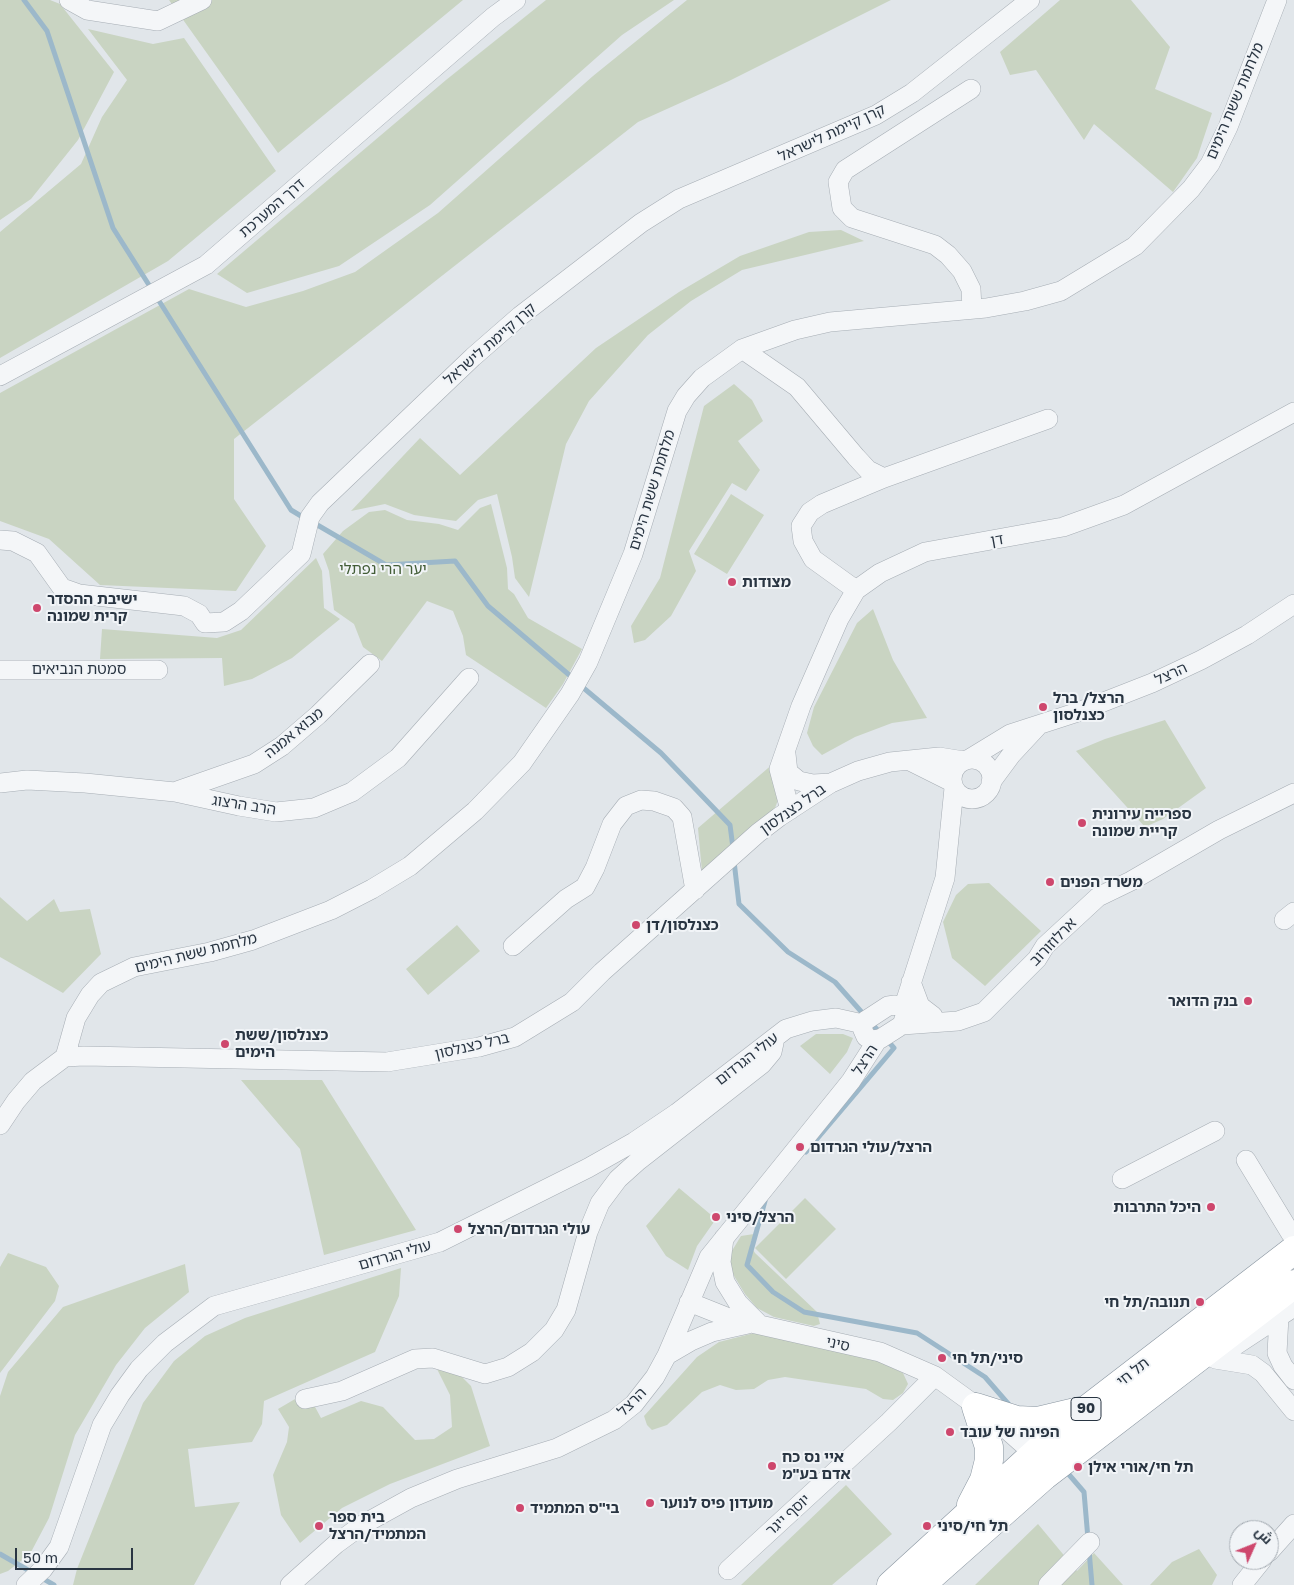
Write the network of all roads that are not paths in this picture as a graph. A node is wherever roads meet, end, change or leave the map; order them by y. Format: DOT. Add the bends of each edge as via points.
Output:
graph roads {
  1 [pos="70,0"];
  2 [pos="202,0"];
  3 [pos="516,0"];
  4 [pos="1030,0"];
  5 [pos="1277,0"];
  6 [pos="971,89"];
  7 [pos="972,309"];
  8 [pos="742,348"];
  9 [pos="0,376"];
  10 [pos="1294,412"];
  11 [pos="1048,419"];
  12 [pos="884,478"];
  13 [pos="0,540"];
  14 [pos="856,590"];
  15 [pos="1294,604"];
  16 [pos="370,664"];
  17 [pos="0,670"];
  18 [pos="158,670"];
  19 [pos="469,678"];
  20 [pos="1040,725"];
  21 [pos="786,749"];
  22 [pos="966,760"];
  23 [pos="910,761"];
  24 [pos="0,783"];
  25 [pos="831,783"];
  26 [pos="953,785"];
  27 [pos="986,789"];
  28 [pos="175,792"];
  29 [pos="1294,793"];
  30 [pos="790,810"];
  31 [pos="950,846"];
  32 [pos="695,890"];
  33 [pos="925,940"];
  34 [pos="513,946"];
  35 [pos="911,982"];
  36 [pos="901,1013"];
  37 [pos="976,1015"];
  38 [pos="933,1016"];
  39 [pos="869,1034"];
  40 [pos="776,1036"];
  41 [pos="64,1057"];
  42 [pos="0,1124"];
  43 [pos="1215,1131"];
  44 [pos="1246,1160"];
  45 [pos="1122,1179"];
  46 [pos="724,1238"];
  47 [pos="1293,1242"];
  48 [pos="1294,1284"];
  49 [pos="688,1302"];
  50 [pos="1287,1312"];
  51 [pos="757,1322"];
  52 [pos="668,1355"];
  53 [pos="1215,1358"];
  54 [pos="935,1376"];
  55 [pos="1294,1380"];
  56 [pos="306,1399"];
  57 [pos="1142,1399"];
  58 [pos="976,1407"];
  59 [pos="1084,1410"];
  60 [pos="1294,1411"];
  61 [pos="1033,1464"];
  62 [pos="966,1516"];
  63 [pos="1294,1524"];
  64 [pos="1279,1541"];
  65 [pos="1090,1542"];
  66 [pos="728,1570"];
  67 [pos="1254,1570"];
  68 [pos="26,1585"];
  69 [pos="290,1585"];
  70 [pos="892,1585"];
  71 [pos="922,1585"];
  72 [pos="1048,1585"];
  73 [pos="1242,1585"];
  1 -- 2 [label="street" via="87,10 158,21"];
  3 -- 9 [label="street, דרך המערכת" via="493,16 206,265"];
  4 -- 13 [label="street, קרן קיימת לישראל" via="912,93 876,115 679,199 634,228 473,356 334,490 310,517 300,554 241,611 224,622 205,623 199,614 184,606 79,594 62,588 37,553 13,541"];
  5 -- 7 [label="street, מלחמת ששת הימים" via="1228,127 1210,164 1160,223 1135,246 1061,291"];
  6 -- 7 [label="street" via="844,170 838,182 842,208 852,218 936,245 948,255 962,271 971,289"];
  7 -- 8 [label="street, מלחמת ששת הימים" via="830,322"];
  8 -- 12 [label="street" via="797,387 868,470"];
  8 -- 41 [label="street, מלחמת ששת הימים" via="702,378 677,411 633,554 588,662 522,763 475,812 410,866 372,889 331,910 253,940 134,967 107,979 90,995 76,1018"];
  10 -- 14 [label="street, דן" via="1124,505 1063,527 925,552 880,572"];
  11 -- 12 [label="street"];
  12 -- 14 [label="street" via="822,504 810,512 801,526 803,541 813,559"];
  14 -- 21 [label="street, דן" via="839,619"];
  15 -- 20 [label="street, הרצל" via="1238,640 1177,671"];
  16 -- 28 [label="street, מבוא אמנה" via="282,746 254,764"];
  17 -- 18 [label="street, סמטת הנביאים"];
  19 -- 28 [label="street, הרב הרצוג" via="398,758 352,792 314,808 276,812"];
  20 -- 22 [label="street, הרצל" via="1010,734"];
  20 -- 27 [label="street, הרצל" via="1011,755"];
  21 -- 25 [label="street, דן" via="788,772 799,781"];
  21 -- 30 [label="street, דן" via="779,769"];
  22 -- 23 [label="street, ברל כצנלסון" via="939,757"];
  22 -- 26 [label="street" via="955,769"];
  22 -- 27 [label="street" via="976,760 986,766 991,776"];
  23 -- 25 [label="street, ברל כצנלסון" via="866,768"];
  23 -- 26 [label="street"];
  24 -- 28 [label="street, הרב הרצוג" via="27,780"];
  25 -- 30 [label="street, ברל כצנלסון"];
  26 -- 27 [label="street" via="964,797 976,798"];
  26 -- 31 [label="street, הרצל"];
  27 -- 31 [label="street, הרצל" via="966,815"];
  29 -- 37 [label="street, ארלוזורוב" via="1098,897 1045,946 1037,959 991,1006"];
  30 -- 32 [label="street, ברל כצנלסון" via="758,833"];
  31 -- 33 [label="street, הרצל" via="945,878"];
  32 -- 34 [label="street" via="682,817 674,808 641,800 626,806 612,824 585,887 566,899"];
  32 -- 41 [label="street, ברל כצנלסון" via="572,1002 515,1037 479,1047 387,1062"];
  33 -- 35 [label="street, הרצל"];
  33 -- 36 [label="street, הרצל"];
  35 -- 36 [label="street, הרצל"];
  35 -- 38 [label="street" via="920,1006"];
  36 -- 37 [label="street, ארלוזורוב" via="958,1021"];
  36 -- 38 [label="street"];
  36 -- 39 [label="street" via="868,1018"];
  37 -- 38 [label="street"];
  39 -- 40 [label="street, עולי הגרדום" via="836,1018 812,1021 786,1029"];
  39 -- 46 [label="street, הרצל" via="852,1081"];
  40 -- 56 [label="street" via="772,1052 762,1064 618,1179 600,1204 588,1232 566,1310 554,1330 532,1352 508,1367 485,1374 433,1358 416,1359 342,1391"];
  40 -- 68 [label="street, עולי הגרדום" via="634,1142 488,1219 440,1242 214,1306 188,1324 139,1369 120,1395 99,1434 59,1547"];
  41 -- 42 [label="street" via="33,1081"];
  43 -- 45 [label="street"];
  44 -- 47 [label="street"];
  46 -- 49 [label="street, הרצל" via="709,1257"];
  46 -- 51 [label="street" via="721,1262 725,1282"];
  47 -- 59 [label="highway, תל חי / 90"];
  48 -- 57 [label="highway, תל חי / 90"];
  49 -- 51 [label="street, סיני" via="729,1318"];
  49 -- 52 [label="street, הרצל"];
  50 -- 53 [label="street"];
  50 -- 55 [label="street" via="1278,1353"];
  51 -- 52 [label="street" via="712,1332"];
  51 -- 54 [label="street, סיני" via="816,1339 880,1352"];
  52 -- 69 [label="street, הרצל" via="634,1404 614,1420 557,1448 457,1479 410,1498 336,1544"];
  53 -- 57 [label="street"];
  53 -- 60 [label="street" via="1252,1364"];
  54 -- 58 [label="street, סיני"];
  54 -- 66 [label="street, יוסף ייגר"];
  57 -- 61 [label="highway, תל חי / 90"];
  58 -- 59 [label="highway" via="1017,1420 1037,1421"];
  58 -- 61 [label="street, סיני" via="996,1421"];
  58 -- 62 [label="highway" via="989,1447 989,1460 984,1480"];
  59 -- 61 [label="highway, תל חי / 90"];
  61 -- 62 [label="highway, תל חי / 90"];
  61 -- 71 [label="highway, תל חי / 90"];
  62 -- 70 [label="highway, תל חי / 90"];
  63 -- 64 [label="street"];
  65 -- 72 [label="street"];
  67 -- 73 [label="street"];
}
